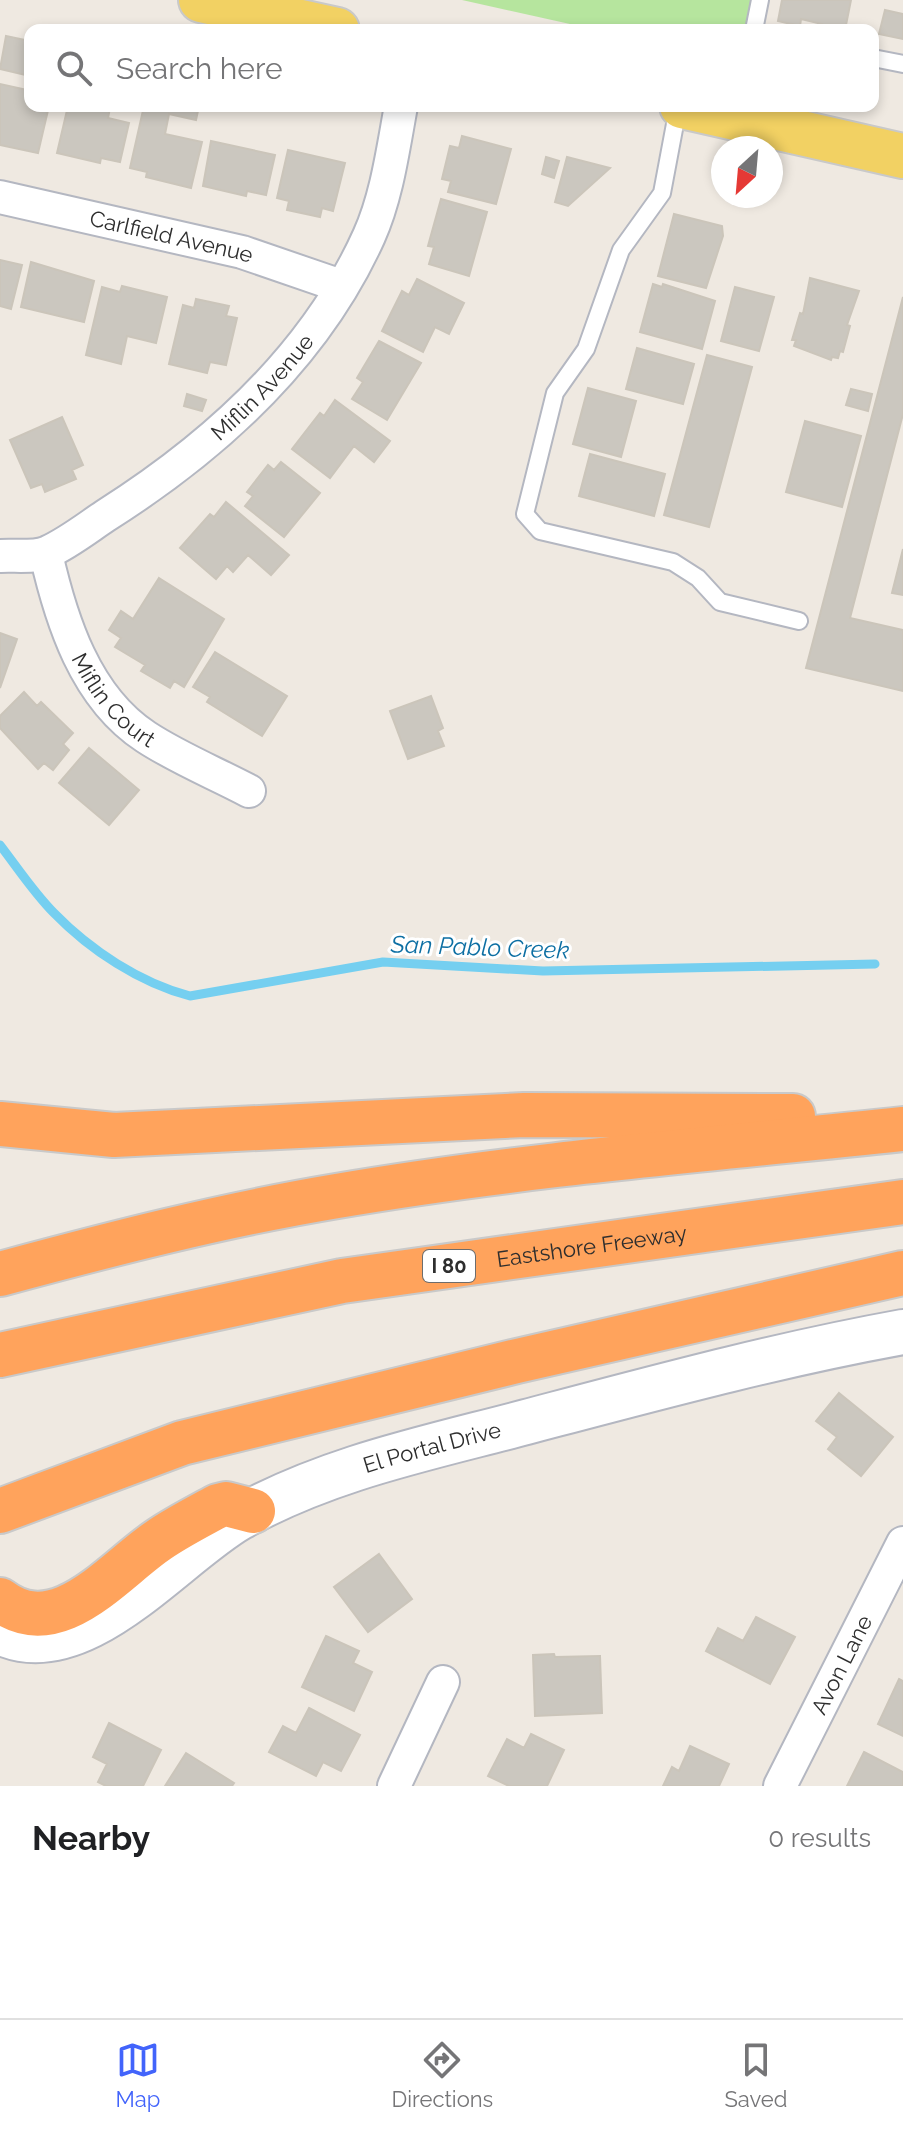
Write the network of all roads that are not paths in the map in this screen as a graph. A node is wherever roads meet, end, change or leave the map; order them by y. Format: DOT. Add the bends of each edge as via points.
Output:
graph roads {
  1 [pos="201,0"];
  2 [pos="760,0"];
  3 [pos="317,21"];
  4 [pos="755,24"];
  5 [pos="879,59"];
  6 [pos="903,64"];
  7 [pos="400,112"];
  8 [pos="679,112"];
  9 [pos="739,112"];
  10 [pos="903,156"];
  11 [pos="0,197"];
  12 [pos="341,286"];
  13 [pos="46,554"];
  14 [pos="0,556"];
  15 [pos="799,621"];
  16 [pos="249,791"];
  17 [pos="903,1116"];
  18 [pos="0,1124"];
  19 [pos="903,1129"];
  20 [pos="903,1202"];
  21 [pos="903,1273"];
  22 [pos="0,1274"];
  23 [pos="903,1332"];
  24 [pos="0,1355"];
  25 [pos="0,1511"];
  26 [pos="253,1511"];
  27 [pos="903,1543"];
  28 [pos="0,1600"];
  29 [pos="0,1632"];
  30 [pos="443,1682"];
  31 [pos="394,1786"];
  32 [pos="780,1786"];
  1 -- 3 [label="main road"];
  2 -- 4 [label="lane"];
  5 -- 6 [label="lane"];
  7 -- 12 [label="street, Miflin Avenue" via="370,235"];
  8 -- 15 [label="lane" via="662,193 621,250 586,349 555,393 525,514 540,531 673,562 698,578 720,602"];
  9 -- 10 [label="main road"];
  11 -- 12 [label="street, Carlfield Avenue" via="242,252"];
  12 -- 13 [label="street, Miflin Avenue" via="292,357 241,414 151,487"];
  13 -- 14 [label="street"];
  13 -- 16 [label="street, Miflin Court" via="78,656 113,710 145,737"];
  17 -- 18 [label="highway" via="524,1115 114,1135"];
  19 -- 22 [label="highway" via="336,1196 125,1240"];
  20 -- 24 [label="highway, Eastshore Freeway / I 80" via="342,1281"];
  21 -- 25 [label="highway" via="182,1443"];
  23 -- 26 [label="main road, El Portal Drive" via="692,1378 330,1474"];
  26 -- 28 [label="highway" via="218,1506 58,1611 24,1613"];
  26 -- 29 [label="main road, El Portal Drive" via="75,1635 19,1641"];
  27 -- 32 [label="street, Avon Lane"];
  30 -- 31 [label="street"];
}
